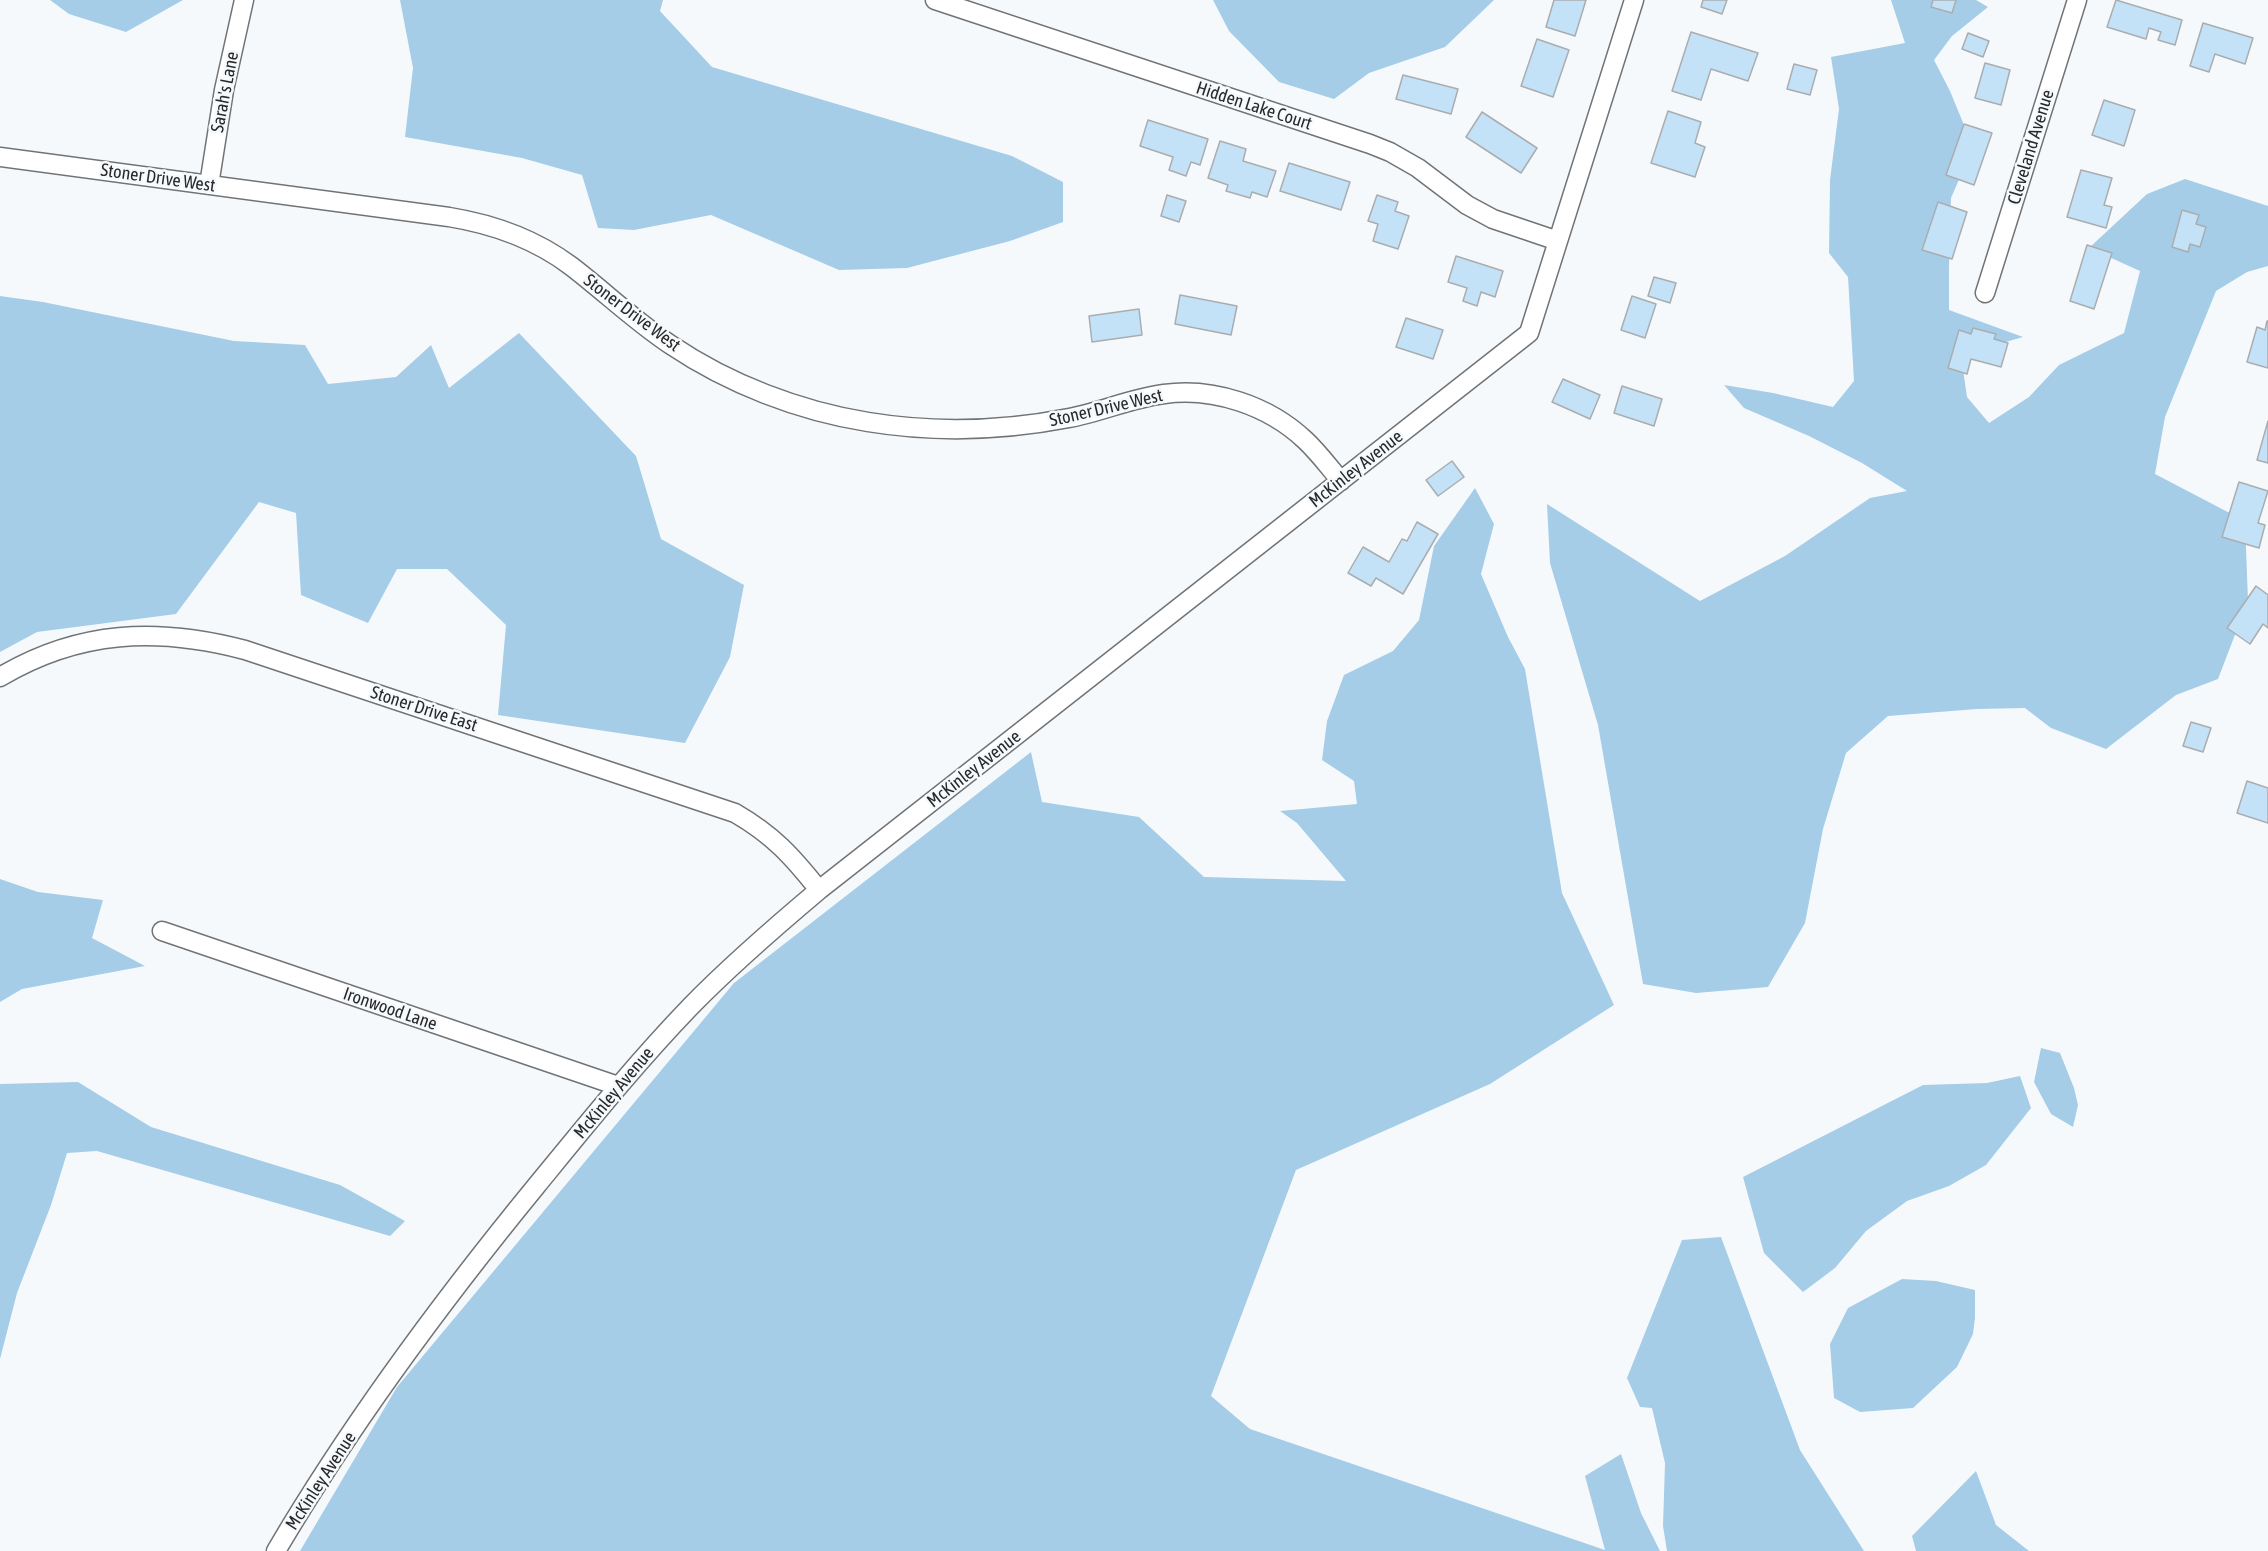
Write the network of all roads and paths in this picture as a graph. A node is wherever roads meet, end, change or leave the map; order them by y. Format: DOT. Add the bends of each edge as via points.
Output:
graph roads {
  1 [pos="244,0"];
  2 [pos="935,0"];
  3 [pos="1634,0"];
  4 [pos="2077,0"];
  5 [pos="0,157"];
  6 [pos="209,185"];
  7 [pos="1558,241"];
  8 [pos="1985,293"];
  9 [pos="1341,481"];
  10 [pos="0,677"];
  11 [pos="819,890"];
  12 [pos="162,931"];
  13 [pos="618,1086"];
  14 [pos="276,1551"];
  1 -- 6 [label="street, Sarah's Lane"];
  2 -- 7 [label="street, Hidden Lake Court" via="1370,144 1418,168 1484,215"];
  3 -- 7 [label="street, McKinley Avenue"];
  4 -- 8 [label="street, Cleveland Avenue"];
  5 -- 6 [label="street, Stoner Drive West"];
  6 -- 9 [label="street, Stoner Drive West" via="470,220 507,232 569,265 673,347 718,372 813,410 878,423 970,430 1072,417 1166,393 1225,397 1283,422 1305,439"];
  7 -- 9 [label="street, McKinley Avenue" via="1529,333"];
  9 -- 11 [label="street, McKinley Avenue"];
  10 -- 11 [label="street, Stoner Drive East" via="52,652 127,636 165,635 235,647 735,813 780,844"];
  11 -- 13 [label="street, McKinley Avenue" via="692,1005"];
  12 -- 13 [label="street, Ironwood Lane"];
  13 -- 14 [label="street, McKinley Avenue" via="422,1332"];
}
